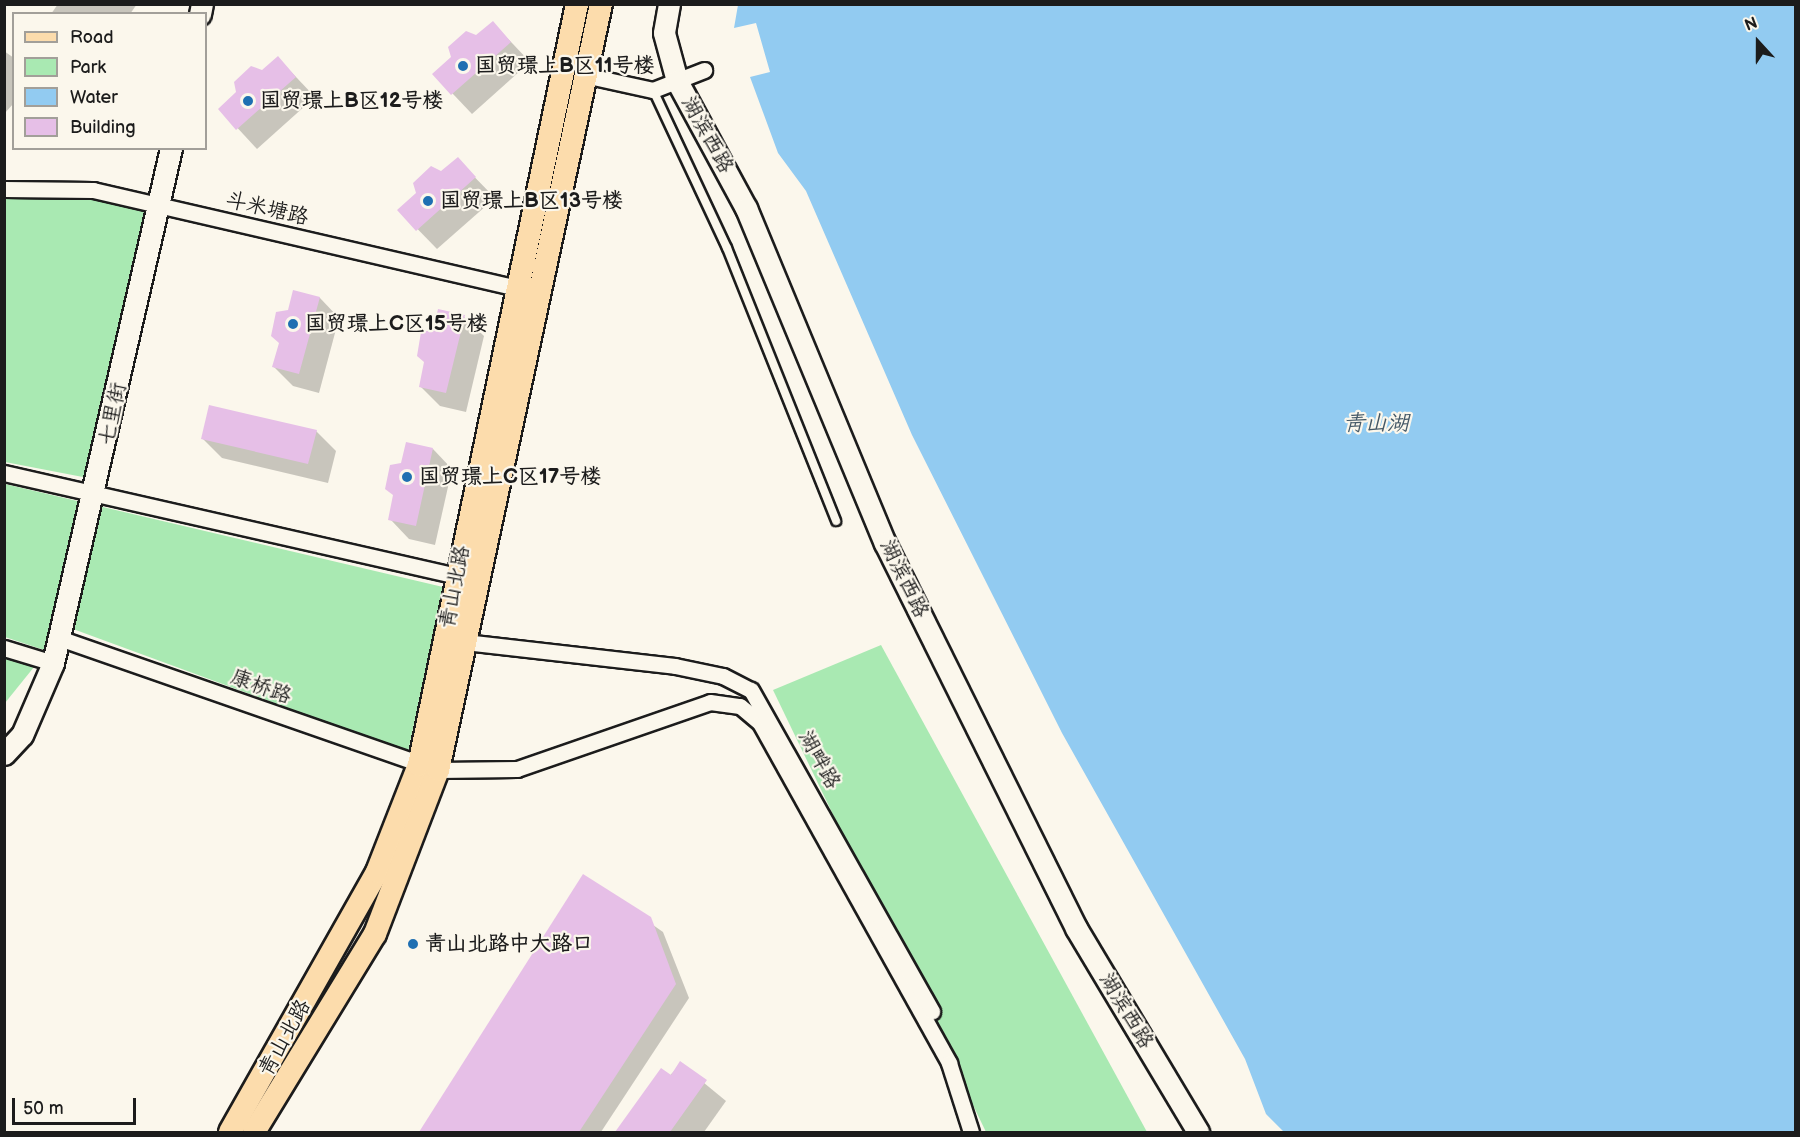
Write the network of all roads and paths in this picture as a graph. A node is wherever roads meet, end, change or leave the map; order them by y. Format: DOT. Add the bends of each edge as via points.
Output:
graph roads {
  1 [pos="577,4"];
  2 [pos="602,4"];
  3 [pos="669,4"];
  4 [pos="704,70"];
  5 [pos="585,75"];
  6 [pos="676,81"];
  7 [pos="653,90"];
  8 [pos="171,150"];
  9 [pos="4,189"];
  10 [pos="158,205"];
  11 [pos="518,288"];
  12 [pos="4,473"];
  13 [pos="96,492"];
  14 [pos="836,521"];
  15 [pos="456,576"];
  16 [pos="59,638"];
  17 [pos="455,641"];
  18 [pos="4,648"];
  19 [pos="50,670"];
  20 [pos="4,754"];
  21 [pos="435,769"];
  22 [pos="230,1132"];
  23 [pos="254,1132"];
  24 [pos="971,1132"];
  25 [pos="981,1132"];
  26 [pos="1198,1132"];
  1 -- 11 [label="main road, 青山北路"];
  2 -- 5 [label="main road, 青山北路"];
  3 -- 6 [label="street, 湖滨西路" via="664,33"];
  4 -- 6 [label="street"];
  5 -- 7 [label="street"];
  5 -- 17 [label="main road, 青山北路"];
  6 -- 7 [label="street"];
  6 -- 26 [label="street, 湖滨西路" via="746,208 885,543 1076,928"];
  7 -- 14 [label="lane" via="727,248"];
  8 -- 10 [label="street, 七里街"];
  9 -- 10 [label="street, 斗米塘路" via="93,190"];
  10 -- 11 [label="street, 斗米塘路"];
  10 -- 13 [label="street, 七里街"];
  11 -- 15 [label="main road, 青山北路"];
  12 -- 13 [label="street"];
  13 -- 15 [label="street"];
  13 -- 16 [label="street, 七里街"];
  15 -- 17 [label="main road, 青山北路"];
  16 -- 19 [label="street, 七里街"];
  16 -- 21 [label="street, 康桥路"];
  17 -- 21 [label="main road, 青山北路"];
  17 -- 25 [label="street, 湖畔路" via="675,666 751,690 958,1060"];
  18 -- 19 [label="street"];
  19 -- 20 [label="street, 七里街" via="22,735"];
  21 -- 22 [label="main road, 青山北路"];
  21 -- 23 [label="main road, 青山北路" via="375,934"];
  21 -- 24 [label="street, 湖畔路" via="517,769 710,702 740,706 760,723 949,1063"];
}
